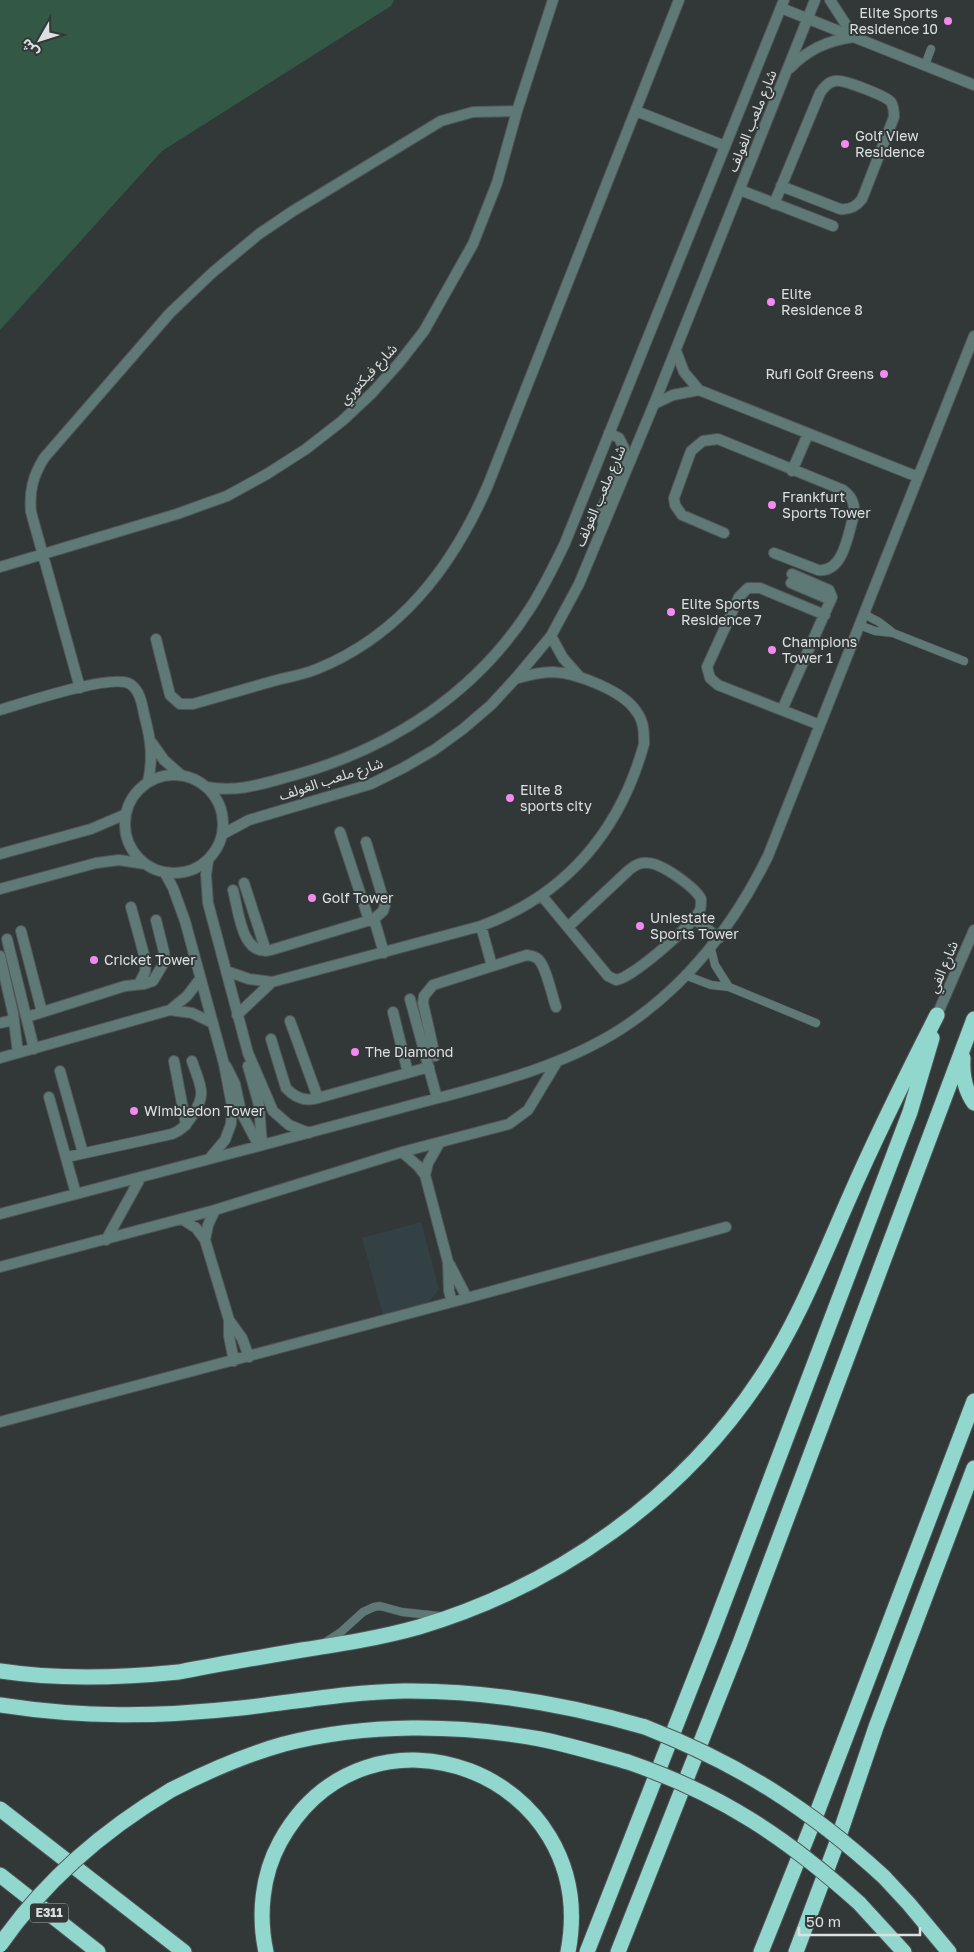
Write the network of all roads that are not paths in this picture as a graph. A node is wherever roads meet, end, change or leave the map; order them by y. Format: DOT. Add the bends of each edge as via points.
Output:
graph roads {
  1 [pos="553,0"];
  2 [pos="680,0"];
  3 [pos="815,0"];
  4 [pos="830,0"];
  5 [pos="783,4"];
  6 [pos="808,18"];
  7 [pos="854,37"];
  8 [pos="931,49"];
  9 [pos="925,65"];
  10 [pos="787,70"];
  11 [pos="974,85"];
  12 [pos="517,111"];
  13 [pos="636,111"];
  14 [pos="725,146"];
  15 [pos="781,186"];
  16 [pos="740,190"];
  17 [pos="774,204"];
  18 [pos="834,226"];
  19 [pos="974,336"];
  20 [pos="676,351"];
  21 [pos="698,390"];
  22 [pos="654,404"];
  23 [pos="609,433"];
  24 [pos="808,434"];
  25 [pos="792,471"];
  26 [pos="918,477"];
  27 [pos="604,524"];
  28 [pos="724,533"];
  29 [pos="774,553"];
  30 [pos="42,556"];
  31 [pos="0,567"];
  32 [pos="792,578"];
  33 [pos="864,614"];
  34 [pos="825,615"];
  35 [pos="859,625"];
  36 [pos="894,633"];
  37 [pos="550,636"];
  38 [pos="156,640"];
  39 [pos="964,661"];
  40 [pos="580,677"];
  41 [pos="515,679"];
  42 [pos="80,688"];
  43 [pos="0,710"];
  44 [pos="782,710"];
  45 [pos="820,724"];
  46 [pos="151,740"];
  47 [pos="181,775"];
  48 [pos="148,782"];
  49 [pos="206,787"];
  50 [pos="126,814"];
  51 [pos="340,832"];
  52 [pos="223,834"];
  53 [pos="366,842"];
  54 [pos="0,854"];
  55 [pos="208,861"];
  56 [pos="146,865"];
  57 [pos="165,873"];
  58 [pos="244,883"];
  59 [pos="0,889"];
  60 [pos="233,890"];
  61 [pos="542,896"];
  62 [pos="131,907"];
  63 [pos="693,918"];
  64 [pos="371,919"];
  65 [pos="156,920"];
  66 [pos="481,926"];
  67 [pos="568,926"];
  68 [pos="974,930"];
  69 [pos="21,931"];
  70 [pos="719,938"];
  71 [pos="7,939"];
  72 [pos="711,949"];
  73 [pos="266,951"];
  74 [pos="384,952"];
  75 [pos="0,956"];
  76 [pos="492,966"];
  77 [pos="226,971"];
  78 [pos="685,975"];
  79 [pos="200,979"];
  80 [pos="272,982"];
  81 [pos="140,984"];
  82 [pos="729,987"];
  83 [pos="410,999"];
  84 [pos="556,1008"];
  85 [pos="170,1010"];
  86 [pos="42,1012"];
  87 [pos="393,1012"];
  88 [pos="238,1015"];
  89 [pos="938,1015"];
  90 [pos="27,1017"];
  91 [pos="974,1018"];
  92 [pos="14,1020"];
  93 [pos="290,1021"];
  94 [pos="0,1023"];
  95 [pos="213,1023"];
  96 [pos="816,1023"];
  97 [pos="271,1039"];
  98 [pos="964,1046"];
  99 [pos="34,1049"];
  100 [pos="18,1053"];
  101 [pos="248,1053"];
  102 [pos="435,1056"];
  103 [pos="0,1058"];
  104 [pos="174,1061"];
  105 [pos="192,1061"];
  106 [pos="557,1062"];
  107 [pos="224,1064"];
  108 [pos="429,1067"];
  109 [pos="60,1071"];
  110 [pos="408,1073"];
  111 [pos="49,1096"];
  112 [pos="318,1098"];
  113 [pos="437,1098"];
  114 [pos="974,1103"];
  115 [pos="186,1125"];
  116 [pos="309,1133"];
  117 [pos="440,1142"];
  118 [pos="261,1145"];
  119 [pos="402,1152"];
  120 [pos="83,1153"];
  121 [pos="67,1157"];
  122 [pos="208,1160"];
  123 [pos="425,1175"];
  124 [pos="141,1177"];
  125 [pos="76,1194"];
  126 [pos="215,1210"];
  127 [pos="0,1214"];
  128 [pos="182,1219"];
  129 [pos="726,1227"];
  130 [pos="106,1240"];
  131 [pos="205,1240"];
  132 [pos="448,1262"];
  133 [pos="0,1267"];
  134 [pos="467,1298"];
  135 [pos="452,1302"];
  136 [pos="230,1320"];
  137 [pos="249,1357"];
  138 [pos="234,1361"];
  139 [pos="974,1401"];
  140 [pos="0,1422"];
  141 [pos="974,1468"];
  142 [pos="454,1615"];
  143 [pos="311,1649"];
  144 [pos="0,1671"];
  145 [pos="0,1705"];
  146 [pos="0,1809"];
  147 [pos="0,1875"];
  148 [pos="0,1945"];
  149 [pos="98,1952"];
  150 [pos="184,1952"];
  151 [pos="266,1952"];
  152 [pos="568,1952"];
  153 [pos="587,1952"];
  154 [pos="618,1952"];
  155 [pos="761,1952"];
  156 [pos="796,1952"];
  157 [pos="904,1952"];
  158 [pos="949,1952"];
  1 -- 12 [label="street, شارع فيكتوري"];
  2 -- 13 [label="street"];
  3 -- 6 [label="street, شارع ملعب الغولف"];
  4 -- 7 [label="street"];
  5 -- 6 [label="street"];
  5 -- 14 [label="street, شارع ملعب الغولف"];
  6 -- 7 [label="street"];
  6 -- 10 [label="street, شارع ملعب الغولف"];
  7 -- 9 [label="street"];
  7 -- 10 [label="street" via="811,50"];
  8 -- 9 [label="lane"];
  9 -- 11 [label="street"];
  10 -- 16 [label="street, شارع ملعب الغولف"];
  12 -- 30 [label="street, شارع فيكتوري" via="486,214 458,274 424,330 399,363 342,421 306,449 227,496"];
  12 -- 30 [label="street" via="474,112 441,121 293,211 212,273 170,313 36,470 29,498"];
  13 -- 14 [label="street"];
  13 -- 38 [label="street" via="473,518 456,550 434,580 383,631 354,652 316,669 193,704 180,704 170,695"];
  14 -- 23 [label="street, شارع ملعب الغولف"];
  15 -- 15 [label="street" via="840,208 858,204 894,117 891,102 840,80 828,84 820,93"];
  15 -- 17 [label="street"];
  16 -- 17 [label="street"];
  16 -- 20 [label="street, شارع ملعب الغولف"];
  17 -- 18 [label="street"];
  19 -- 26 [label="street"];
  20 -- 21 [label="street" via="684,372"];
  20 -- 22 [label="street, شارع ملعب الغولف"];
  21 -- 22 [label="street" via="673,395"];
  21 -- 24 [label="street"];
  22 -- 27 [label="street, شارع ملعب الغولف"];
  23 -- 27 [label="street" via="619,438 624,454 602,509"];
  23 -- 49 [label="street, شارع ملعب الغولف" via="565,543 545,583 510,636 463,687 411,726 353,756 249,787 221,790"];
  24 -- 25 [label="street"];
  24 -- 26 [label="street"];
  25 -- 28 [label="street" via="718,439 696,445 675,492 675,505 682,515"];
  25 -- 29 [label="street" via="843,490 852,498 854,515 840,559 833,567 818,570"];
  26 -- 33 [label="street"];
  27 -- 37 [label="street, شارع ملعب الغولف" via="579,584"];
  30 -- 31 [label="street, شارع فيكتوري"];
  30 -- 42 [label="street"];
  32 -- 34 [label="street" via="829,590 832,600"];
  33 -- 35 [label="street"];
  33 -- 36 [label="lane"];
  34 -- 44 [label="street"];
  34 -- 44 [label="street" via="760,588 748,588 739,597 709,662 707,673 713,682"];
  35 -- 36 [label="lane"];
  35 -- 45 [label="street"];
  36 -- 39 [label="lane"];
  37 -- 40 [label="street"];
  37 -- 41 [label="street, شارع ملعب الغولف"];
  40 -- 41 [label="street" via="541,672"];
  40 -- 61 [label="street" via="612,692 636,710 642,721 644,744 617,813 604,834 573,870"];
  41 -- 52 [label="street, شارع ملعب الغولف" via="463,729 403,768 371,784 249,820"];
  42 -- 43 [label="street"];
  42 -- 46 [label="street" via="114,680 130,684 140,697"];
  44 -- 45 [label="street"];
  45 -- 70 [label="street" via="768,856 746,898"];
  46 -- 47 [label="street" via="164,760"];
  46 -- 48 [label="street"];
  47 -- 48 [label="street" via="168,775"];
  47 -- 49 [label="street"];
  48 -- 50 [label="street" via="133,797"];
  49 -- 52 [label="street" via="221,808"];
  50 -- 54 [label="street" via="90,829"];
  50 -- 56 [label="street" via="129,842"];
  51 -- 64 [label="street"];
  52 -- 55 [label="street"];
  53 -- 64 [label="street" via="385,905 383,911"];
  55 -- 57 [label="street" via="188,872"];
  55 -- 77 [label="street" via="208,903"];
  56 -- 57 [label="street"];
  56 -- 59 [label="street" via="119,860 96,863"];
  57 -- 79 [label="street" via="185,921"];
  58 -- 73 [label="street"];
  60 -- 73 [label="street" via="246,939 252,947"];
  61 -- 66 [label="street"];
  61 -- 67 [label="street"];
  62 -- 81 [label="street" via="146,962"];
  63 -- 67 [label="street" via="659,952 621,980 608,976"];
  63 -- 67 [label="street" via="700,910 698,893 659,866 646,862 629,870"];
  63 -- 70 [label="street"];
  64 -- 73 [label="street"];
  64 -- 74 [label="street"];
  65 -- 81 [label="street" via="165,961 152,981"];
  66 -- 74 [label="street"];
  66 -- 76 [label="street"];
  68 -- 89 [label="street, شارع الفي"];
  69 -- 86 [label="street"];
  70 -- 72 [label="street"];
  71 -- 90 [label="street"];
  72 -- 78 [label="street"];
  72 -- 82 [label="lane" via="715,966"];
  74 -- 80 [label="street"];
  75 -- 92 [label="street"];
  76 -- 84 [label="street" via="527,955 536,958 542,965"];
  76 -- 102 [label="street" via="433,985 428,990 423,1003"];
  77 -- 80 [label="street"];
  77 -- 88 [label="street"];
  78 -- 82 [label="lane"];
  78 -- 106 [label="street" via="621,1029"];
  79 -- 85 [label="street"];
  79 -- 95 [label="street"];
  80 -- 88 [label="street"];
  81 -- 86 [label="street"];
  82 -- 96 [label="lane"];
  83 -- 108 [label="street"];
  85 -- 95 [label="street" via="192,1013"];
  85 -- 99 [label="street"];
  86 -- 90 [label="street"];
  87 -- 110 [label="street"];
  88 -- 101 [label="street"];
  89 -- 142 [label="highway" via="880,1129 796,1317 762,1376 721,1431 659,1494 586,1550 522,1587"];
  89 -- 153 [label="highway, bridge" via="910,1112"];
  90 -- 99 [label="street"];
  91 -- 98 [label="highway"];
  92 -- 94 [label="street"];
  92 -- 100 [label="street"];
  93 -- 112 [label="street"];
  95 -- 107 [label="street"];
  97 -- 112 [label="street" via="286,1088 304,1100"];
  98 -- 114 [label="highway" via="963,1079"];
  98 -- 154 [label="highway, bridge" via="740,1643"];
  99 -- 100 [label="street"];
  100 -- 103 [label="street"];
  101 -- 116 [label="street" via="273,1110 288,1125"];
  101 -- 118 [label="street" via="259,1106"];
  104 -- 115 [label="street"];
  105 -- 115 [label="street" via="202,1097"];
  106 -- 113 [label="street"];
  106 -- 117 [label="street" via="528,1110 516,1120"];
  107 -- 118 [label="street" via="232,1078 245,1121"];
  107 -- 122 [label="street" via="232,1106 231,1124 225,1140"];
  108 -- 110 [label="street"];
  108 -- 113 [label="street"];
  109 -- 120 [label="street"];
  110 -- 112 [label="street"];
  111 -- 121 [label="street"];
  113 -- 116 [label="street"];
  115 -- 120 [label="street" via="172,1134"];
  116 -- 118 [label="street"];
  117 -- 119 [label="street"];
  117 -- 123 [label="street"];
  118 -- 122 [label="street"];
  119 -- 123 [label="street"];
  119 -- 126 [label="street"];
  120 -- 121 [label="street"];
  121 -- 125 [label="street"];
  122 -- 124 [label="street"];
  123 -- 132 [label="street"];
  124 -- 125 [label="street"];
  124 -- 130 [label="street"];
  125 -- 127 [label="street"];
  126 -- 128 [label="street"];
  126 -- 131 [label="street"];
  128 -- 130 [label="street"];
  128 -- 131 [label="street" via="196,1228"];
  129 -- 134 [label="street"];
  130 -- 133 [label="street"];
  131 -- 136 [label="street"];
  132 -- 134 [label="street"];
  132 -- 135 [label="street"];
  134 -- 135 [label="street"];
  135 -- 137 [label="street"];
  136 -- 137 [label="street"];
  136 -- 138 [label="street" via="229,1336"];
  137 -- 138 [label="street"];
  138 -- 140 [label="street"];
  139 -- 155 [label="highway, bridge"];
  141 -- 156 [label="highway, bridge" via="876,1727"];
  142 -- 143 [label="highway" via="383,1636"];
  142 -- 143 [label="lane" via="374,1607"];
  143 -- 144 [label="highway" via="145,1676 77,1677"];
  145 -- 158 [label="highway, bridge" via="69,1714 136,1715 225,1710 363,1693 444,1692 566,1707 645,1727 703,1752 768,1787 825,1826 884,1877"];
  146 -- 150 [label="highway"];
  147 -- 149 [label="highway, E311"];
  148 -- 157 [label="highway, bridge" via="69,1864 118,1824 171,1790 226,1764 283,1745 312,1738 388,1729 464,1730 578,1748 628,1762 688,1786 757,1822 820,1868 859,1903"];
  151 -- 152 [label="highway" via="262,1922 264,1884 277,1848 297,1816 340,1780 376,1766 413,1760 451,1764 487,1777 518,1799 538,1819 554,1843 568,1879 572,1916"];
}
